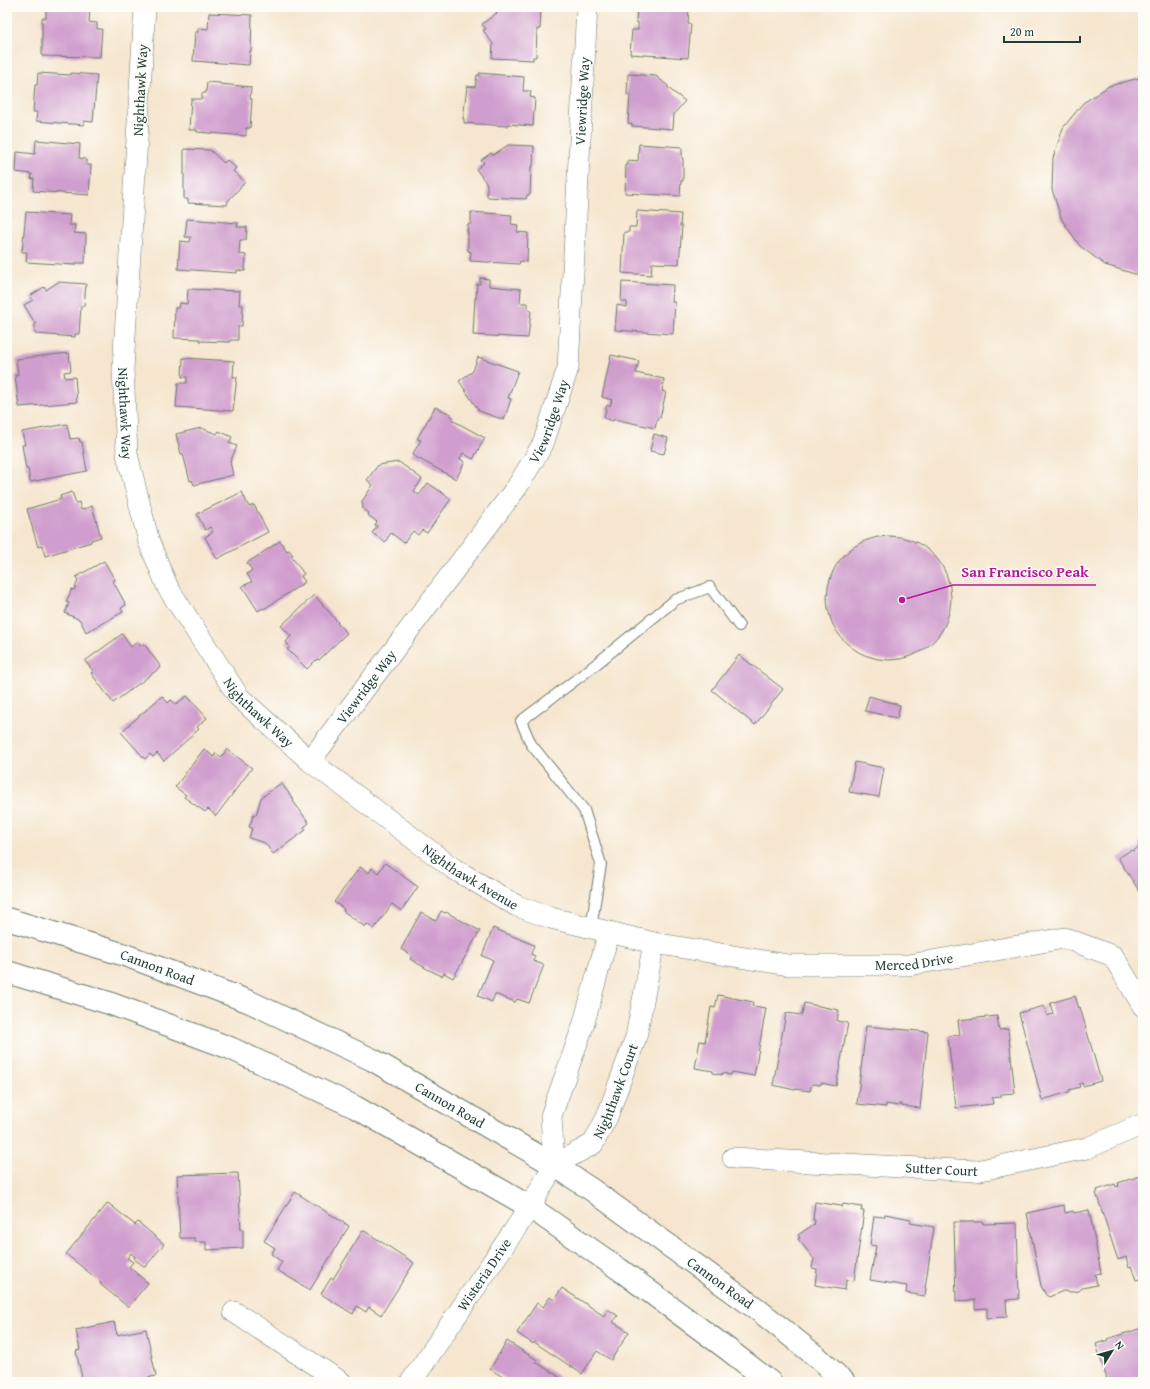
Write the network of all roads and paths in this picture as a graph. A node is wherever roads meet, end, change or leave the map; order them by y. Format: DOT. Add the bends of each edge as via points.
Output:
graph roads {
  1 [pos="144,7"];
  2 [pos="587,7"];
  3 [pos="740,626"];
  4 [pos="310,761"];
  5 [pos="7,919"];
  6 [pos="600,930"];
  7 [pos="654,943"];
  8 [pos="7,972"];
  9 [pos="1143,1006"];
  10 [pos="1143,1124"];
  11 [pos="733,1158"];
  12 [pos="554,1165"];
  13 [pos="530,1207"];
  14 [pos="234,1312"];
  15 [pos="341,1382"];
  16 [pos="411,1382"];
  17 [pos="770,1382"];
  18 [pos="844,1382"];
  1 -- 4 [label="street, Nighthawk Way" via="123,369 127,454 149,542 168,588 239,697"];
  2 -- 4 [label="street, Viewridge Way" via="568,368 543,444 517,488"];
  3 -- 6 [label="lane" via="710,587 675,600 521,721 531,744 584,810 601,864"];
  4 -- 6 [label="street, Nighthawk Avenue" via="454,869 517,906 556,920"];
  5 -- 12 [label="main road, Cannon Road" via="125,955 250,1002 373,1060"];
  6 -- 7 [label="street, Nighthawk Avenue"];
  6 -- 12 [label="street" via="583,1026 551,1116"];
  7 -- 9 [label="street, Merced Drive" via="788,965 909,965 1065,938 1113,956"];
  7 -- 12 [label="street, Nighthawk Court" via="636,1037 607,1116 593,1144"];
  8 -- 13 [label="main road" via="109,1003 230,1048 355,1107"];
  10 -- 11 [label="street, Sutter Court" via="1087,1148 976,1171"];
  12 -- 13 [label="street, Wisteria Drive"];
  12 -- 18 [label="main road, Cannon Road" via="757,1309"];
  13 -- 16 [label="street, Wisteria Drive"];
  13 -- 17 [label="main road"];
  14 -- 15 [label="street"];
}
